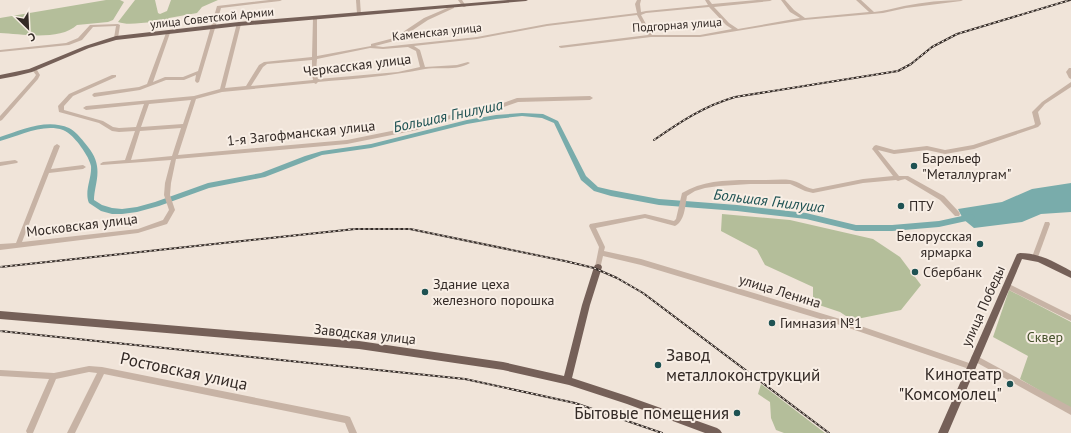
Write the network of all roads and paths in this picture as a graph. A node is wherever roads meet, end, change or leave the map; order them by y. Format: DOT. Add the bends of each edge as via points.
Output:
graph roads {
  1 [pos="280,0"];
  2 [pos="358,0"];
  3 [pos="460,0"];
  4 [pos="526,0"];
  5 [pos="639,0"];
  6 [pos="707,0"];
  7 [pos="770,0"];
  8 [pos="783,0"];
  9 [pos="858,0"];
  10 [pos="961,0"];
  11 [pos="937,1"];
  12 [pos="709,5"];
  13 [pos="464,6"];
  14 [pos="452,7"];
  15 [pos="873,13"];
  16 [pos="359,14"];
  17 [pos="639,14"];
  18 [pos="315,18"];
  19 [pos="804,19"];
  20 [pos="239,24"];
  21 [pos="212,28"];
  22 [pos="739,30"];
  23 [pos="168,33"];
  24 [pos="651,36"];
  25 [pos="116,38"];
  26 [pos="396,39"];
  27 [pos="409,45"];
  28 [pos="560,47"];
  29 [pos="364,48"];
  30 [pos="0,51"];
  31 [pos="314,58"];
  32 [pos="468,62"];
  33 [pos="423,69"];
  34 [pos="1071,69"];
  35 [pos="35,71"];
  36 [pos="200,72"];
  37 [pos="114,76"];
  38 [pos="0,77"];
  39 [pos="1071,77"];
  40 [pos="197,82"];
  41 [pos="316,82"];
  42 [pos="1071,84"];
  43 [pos="149,85"];
  44 [pos="247,88"];
  45 [pos="222,90"];
  46 [pos="94,95"];
  47 [pos="194,98"];
  48 [pos="590,98"];
  49 [pos="147,102"];
  50 [pos="86,108"];
  51 [pos="0,119"];
  52 [pos="185,126"];
  53 [pos="139,128"];
  54 [pos="57,146"];
  55 [pos="174,158"];
  56 [pos="16,162"];
  57 [pos="127,162"];
  58 [pos="0,164"];
  59 [pos="102,164"];
  60 [pos="83,167"];
  61 [pos="47,171"];
  62 [pos="898,179"];
  63 [pos="958,214"];
  64 [pos="1047,224"];
  65 [pos="18,245"];
  66 [pos="0,247"];
  67 [pos="602,253"];
  68 [pos="1035,257"];
  69 [pos="598,267"];
  70 [pos="1071,275"];
  71 [pos="1007,286"];
  72 [pos="0,315"];
  73 [pos="1071,318"];
  74 [pos="975,358"];
  75 [pos="972,367"];
  76 [pos="102,370"];
  77 [pos="0,373"];
  78 [pos="54,376"];
  79 [pos="567,381"];
  80 [pos="1071,411"];
  81 [pos="30,431"];
  82 [pos="945,432"];
  83 [pos="71,433"];
  84 [pos="352,433"];
  85 [pos="717,433"];
  1 -- 21 [label="street" via="219,7"];
  2 -- 16 [label="street"];
  3 -- 13 [label="street"];
  4 -- 13 [label="main road, улица Советской Армии"];
  5 -- 17 [label="street"];
  6 -- 12 [label="street"];
  7 -- 12 [label="street, Каменская улица"];
  8 -- 19 [label="street" via="792,11"];
  9 -- 15 [label="street"];
  10 -- 11 [label="street, Подгорная улица"];
  11 -- 15 [label="street, Подгорная улица"];
  12 -- 17 [label="street, Каменская улица"];
  12 -- 22 [label="street" via="724,22"];
  13 -- 14 [label="main road, улица Советской Армии"];
  14 -- 16 [label="main road, улица Советской Армии"];
  14 -- 26 [label="street" via="426,19"];
  15 -- 19 [label="street, Подгорная улица"];
  16 -- 18 [label="main road, улица Советской Армии"];
  17 -- 24 [label="street"];
  17 -- 27 [label="street, Каменская улица" via="562,23 477,38"];
  18 -- 20 [label="main road, улица Советской Армии"];
  18 -- 31 [label="street"];
  19 -- 22 [label="street, Подгорная улица"];
  20 -- 21 [label="main road, улица Советской Армии"];
  20 -- 45 [label="street"];
  21 -- 23 [label="main road, улица Советской Армии"];
  21 -- 36 [label="street"];
  22 -- 24 [label="street, Подгорная улица" via="700,36"];
  23 -- 25 [label="main road, улица Советской Армии"];
  23 -- 43 [label="street"];
  24 -- 28 [label="street, Подгорная улица"];
  25 -- 30 [label="street" via="118,25 98,24 89,28 80,39 67,44"];
  25 -- 35 [label="main road, улица Советской Армии" via="98,43"];
  26 -- 27 [label="street"];
  26 -- 29 [label="street"];
  27 -- 29 [label="street, Каменская улица"];
  27 -- 33 [label="street" via="418,50"];
  29 -- 31 [label="street, Каменская улица"];
  31 -- 41 [label="street"];
  31 -- 44 [label="street, Каменская улица" via="263,65"];
  32 -- 33 [label="street, Черкасская улица" via="457,66"];
  33 -- 41 [label="street, Черкасская улица"];
  34 -- 39 [label="street" via="1068,72"];
  35 -- 38 [label="main road, улица Советской Армии"];
  35 -- 51 [label="street" via="38,75 36,79"];
  36 -- 40 [label="street"];
  36 -- 43 [label="street"];
  37 -- 53 [label="street" via="71,95 60,106 61,111 101,122 112,129"];
  41 -- 44 [label="street, Черкасская улица"];
  42 -- 62 [label="street" via="1060,94 1051,96 1040,105 1035,112 1038,124 1036,126 988,142 945,152 927,148 894,152 876,147 876,151"];
  43 -- 46 [label="street"];
  44 -- 45 [label="street, Черкасская улица"];
  45 -- 47 [label="street, Черкасская улица"];
  47 -- 49 [label="street, Черкасская улица"];
  47 -- 52 [label="street"];
  48 -- 55 [label="street, 1-я Загофманская улица" via="517,100 498,107 480,107 417,128 347,142"];
  49 -- 50 [label="street, Черкасская улица"];
  49 -- 53 [label="street"];
  52 -- 53 [label="street"];
  52 -- 55 [label="street"];
  53 -- 57 [label="street"];
  54 -- 61 [label="street"];
  55 -- 57 [label="street, 1-я Загофманская улица"];
  55 -- 65 [label="street, Московская улица" via="167,192 172,210 165,222 138,231"];
  56 -- 58 [label="street"];
  57 -- 59 [label="street, 1-я Загофманская улица"];
  60 -- 61 [label="street"];
  61 -- 65 [label="street"];
  62 -- 63 [label="street" via="908,178 942,198"];
  62 -- 67 [label="street" via="863,181 813,191 790,182 717,184 691,190 684,195 679,220 675,224 645,216 592,226 602,247"];
  64 -- 68 [label="street"];
  65 -- 66 [label="street, Московская улица"];
  67 -- 69 [label="street"];
  67 -- 75 [label="street, улица Ленина" via="642,262 832,319"];
  68 -- 70 [label="main road"];
  68 -- 71 [label="main road, улица Победы" via="1020,256"];
  69 -- 79 [label="main road"];
  71 -- 73 [label="street"];
  71 -- 74 [label="main road, улица Победы"];
  72 -- 79 [label="main road, Заводская улица" via="359,345 503,366"];
  74 -- 75 [label="main road, улица Победы"];
  74 -- 80 [label="street"];
  75 -- 82 [label="main road, улица Победы"];
  76 -- 78 [label="street, Ростовская улица" via="89,369"];
  76 -- 83 [label="street"];
  76 -- 84 [label="street, Ростовская улица" via="347,420"];
  77 -- 78 [label="street, Ростовская улица"];
  78 -- 81 [label="street"];
  79 -- 85 [label="main road, Заводская улица"];
}
